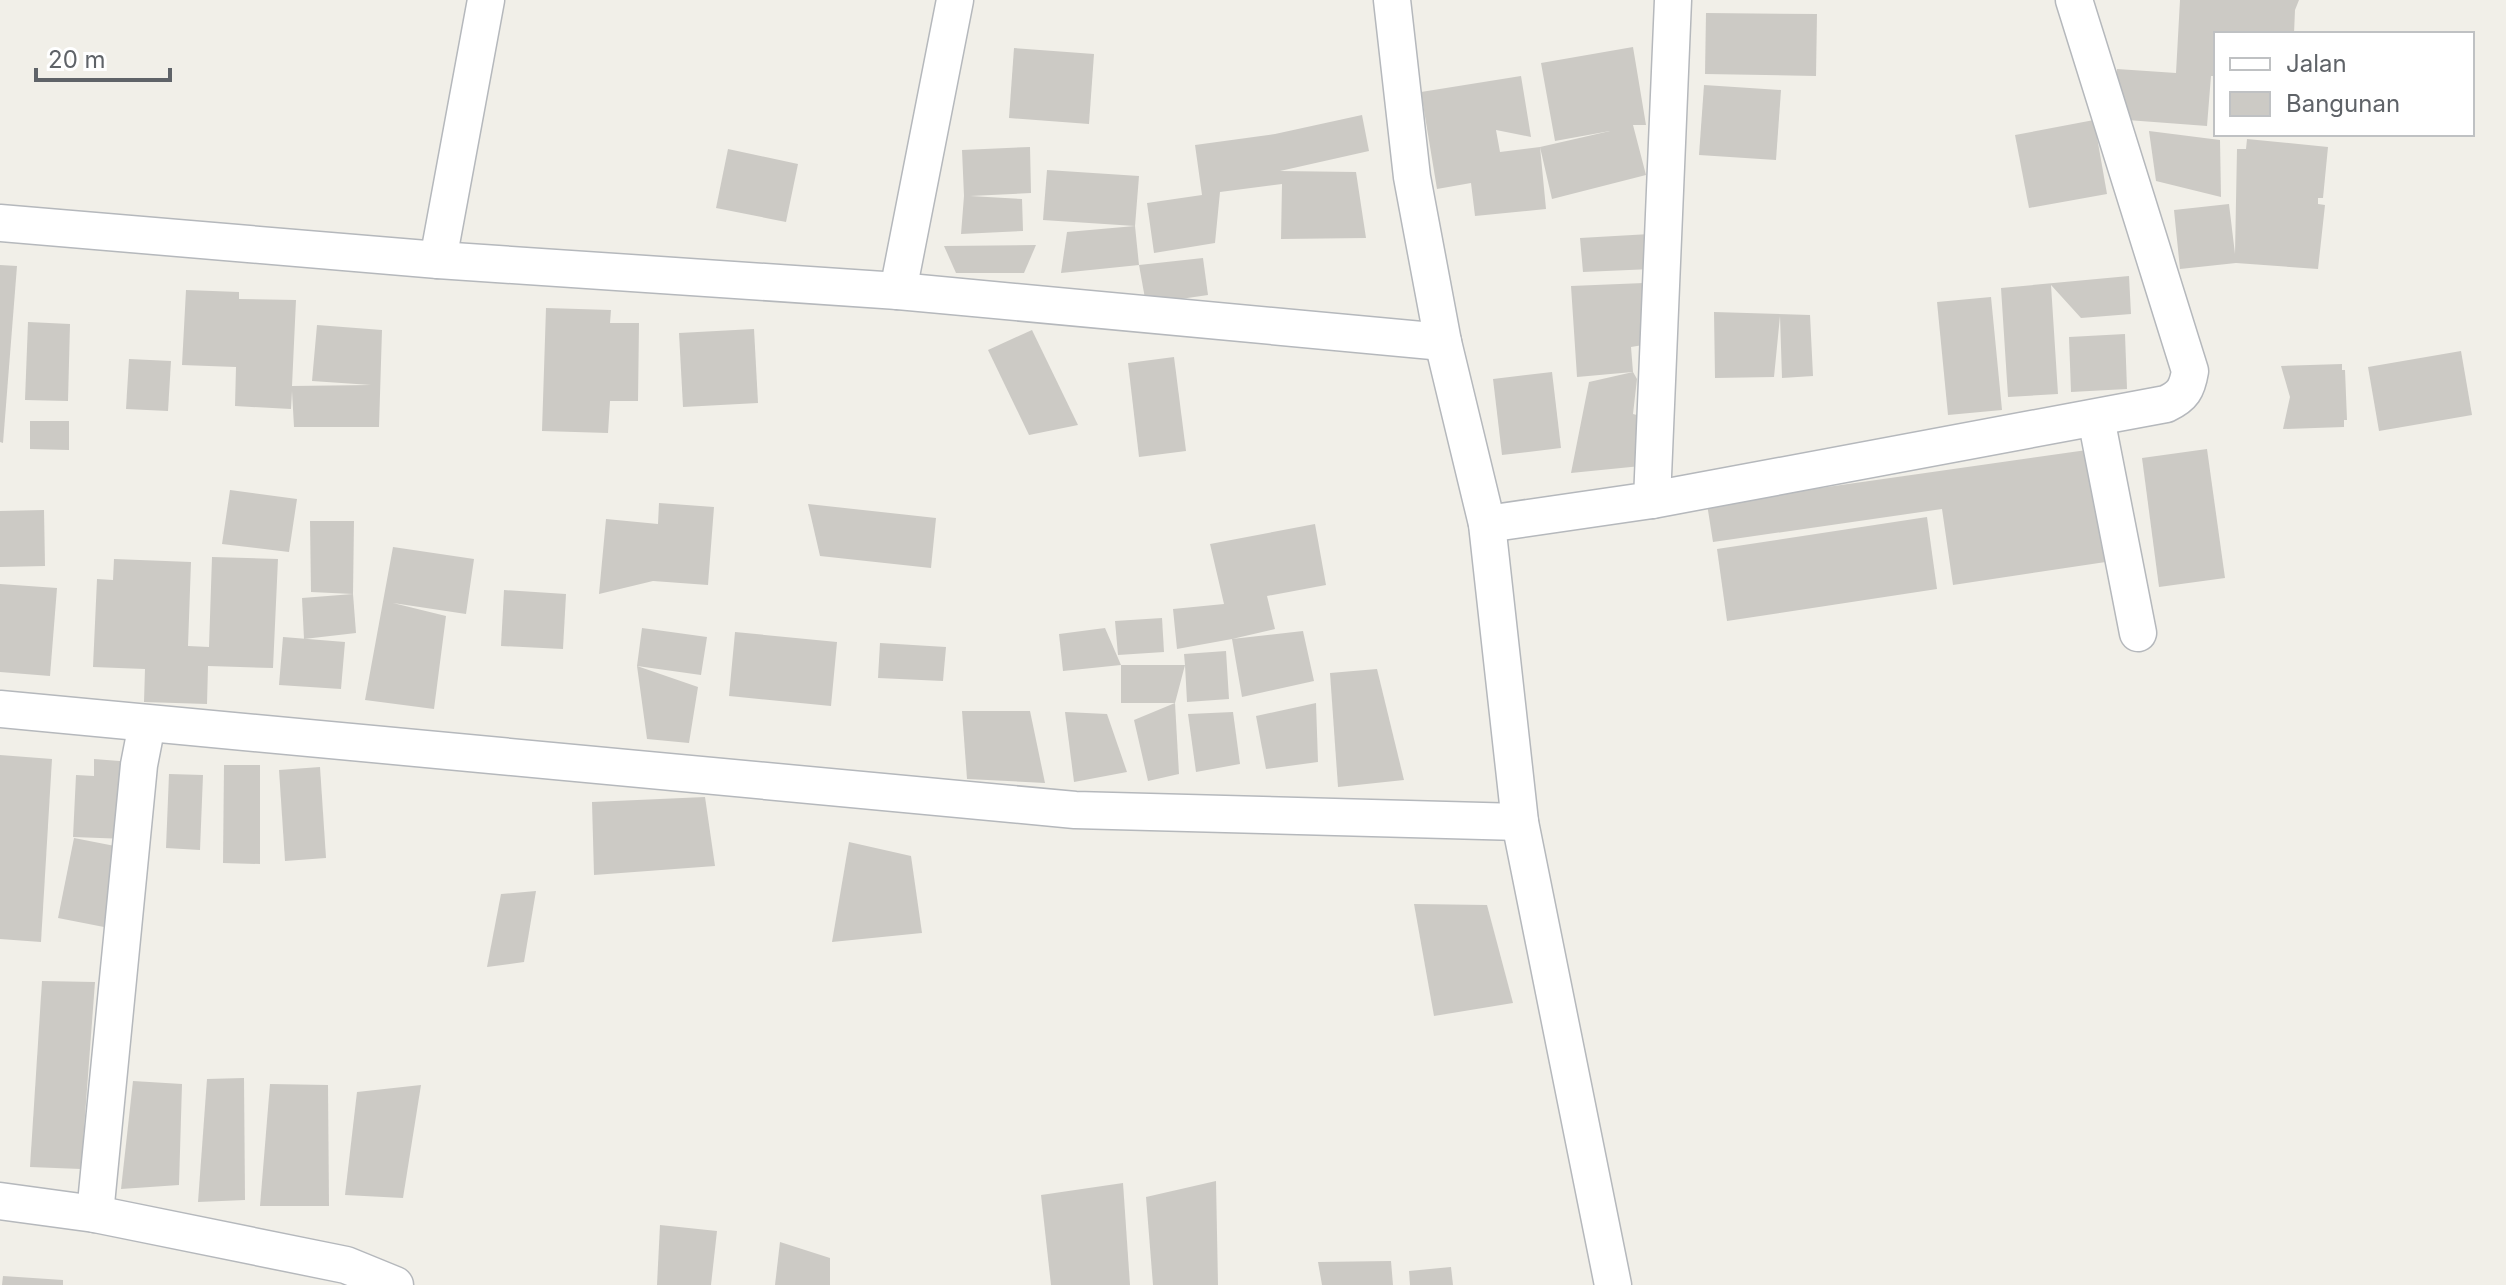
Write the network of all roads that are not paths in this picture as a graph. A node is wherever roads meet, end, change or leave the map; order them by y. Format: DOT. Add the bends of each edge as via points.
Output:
graph roads {
  1 [pos="486,0"];
  2 [pos="955,0"];
  3 [pos="1392,0"];
  4 [pos="1673,0"];
  5 [pos="2074,0"];
  6 [pos="0,223"];
  7 [pos="438,260"];
  8 [pos="898,291"];
  9 [pos="1443,342"];
  10 [pos="2096,418"];
  11 [pos="1652,500"];
  12 [pos="1487,524"];
  13 [pos="2138,633"];
  14 [pos="0,709"];
  15 [pos="147,724"];
  16 [pos="1520,822"];
  17 [pos="0,1201"];
  18 [pos="95,1214"];
  19 [pos="395,1285"];
  20 [pos="1613,1285"];
  1 -- 7 [label="street"];
  2 -- 8 [label="street"];
  3 -- 9 [label="street" via="1412,177"];
  4 -- 11 [label="street"];
  5 -- 10 [label="street" via="2190,371 2187,388 2178,398"];
  6 -- 7 [label="street"];
  7 -- 8 [label="street"];
  8 -- 9 [label="street"];
  9 -- 12 [label="street"];
  10 -- 11 [label="street"];
  10 -- 13 [label="street"];
  11 -- 12 [label="street"];
  12 -- 16 [label="street"];
  14 -- 15 [label="street"];
  15 -- 16 [label="street" via="1075,810"];
  15 -- 18 [label="street"];
  16 -- 20 [label="street"];
  17 -- 18 [label="street"];
  18 -- 19 [label="street" via="346,1265"];
}
